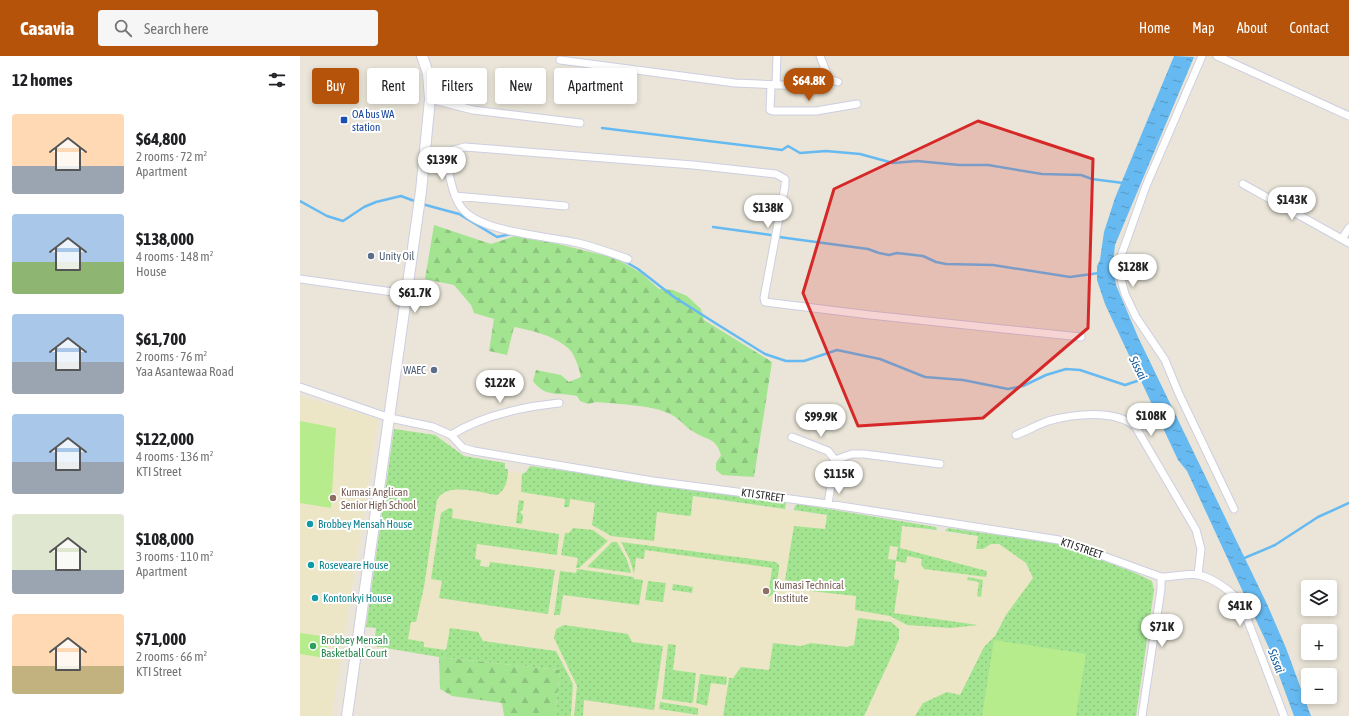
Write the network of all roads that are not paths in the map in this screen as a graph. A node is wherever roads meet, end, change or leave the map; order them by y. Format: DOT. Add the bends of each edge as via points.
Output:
graph roads {
  1 [pos="422,56"];
  2 [pos="777,56"];
  3 [pos="820,56"];
  4 [pos="1202,56"];
  5 [pos="1217,56"];
  6 [pos="560,60"];
  7 [pos="427,70"];
  8 [pos="838,82"];
  9 [pos="773,85"];
  10 [pos="806,86"];
  11 [pos="430,104"];
  12 [pos="450,104"];
  13 [pos="857,104"];
  14 [pos="1349,116"];
  15 [pos="580,123"];
  16 [pos="446,161"];
  17 [pos="424,162"];
  18 [pos="1243,184"];
  19 [pos="455,196"];
  20 [pos="565,206"];
  21 [pos="1349,228"];
  22 [pos="1342,239"];
  23 [pos="1349,243"];
  24 [pos="628,259"];
  25 [pos="300,279"];
  26 [pos="407,294"];
  27 [pos="1081,337"];
  28 [pos="300,387"];
  29 [pos="559,403"];
  30 [pos="390,418"];
  31 [pos="451,435"];
  32 [pos="1016,435"];
  33 [pos="792,438"];
  34 [pos="835,460"];
  35 [pos="940,464"];
  36 [pos="828,504"];
  37 [pos="1234,509"];
  38 [pos="1198,575"];
  39 [pos="1161,578"];
  40 [pos="347,716"];
  41 [pos="1142,716"];
  42 [pos="1284,716"];
  1 -- 7 [label="street"];
  2 -- 9 [label="street"];
  3 -- 8 [label="street" via="829,79"];
  4 -- 37 [label="street" via="1146,186 1121,256 1120,276 1136,317 1165,360"];
  5 -- 14 [label="street"];
  6 -- 9 [label="street" via="735,83"];
  9 -- 10 [label="street"];
  9 -- 13 [label="street" via="769,107 773,112 816,111"];
  11 -- 17 [label="street"];
  12 -- 15 [label="street" via="473,110"];
  16 -- 17 [label="street" via="432,164"];
  16 -- 19 [label="street"];
  16 -- 27 [label="street" via="453,150 475,147 776,174 785,179 785,186 765,302"];
  17 -- 26 [label="street"];
  18 -- 22 [label="street"];
  19 -- 20 [label="street"];
  19 -- 24 [label="street" via="461,208 482,223 578,243"];
  21 -- 22 [label="street"];
  22 -- 23 [label="street"];
  25 -- 26 [label="street"];
  26 -- 30 [label="street"];
  28 -- 30 [label="street, KTI STREET"];
  29 -- 31 [label="street" via="529,406 502,413 465,426"];
  30 -- 31 [label="street, KTI STREET" via="433,427"];
  30 -- 40 [label="street"];
  31 -- 36 [label="street, KTI STREET" via="464,448 522,461"];
  32 -- 38 [label="street" via="1048,421 1084,415 1109,416 1130,422 1135,426 1196,530 1201,549"];
  33 -- 34 [label="street" via="828,452"];
  34 -- 35 [label="street" via="852,454 864,454"];
  34 -- 36 [label="street"];
  36 -- 39 [label="street, KTI STREET" via="1059,540"];
  38 -- 39 [label="street"];
  38 -- 42 [label="street" via="1233,593 1241,603"];
  39 -- 41 [label="street"];
}
